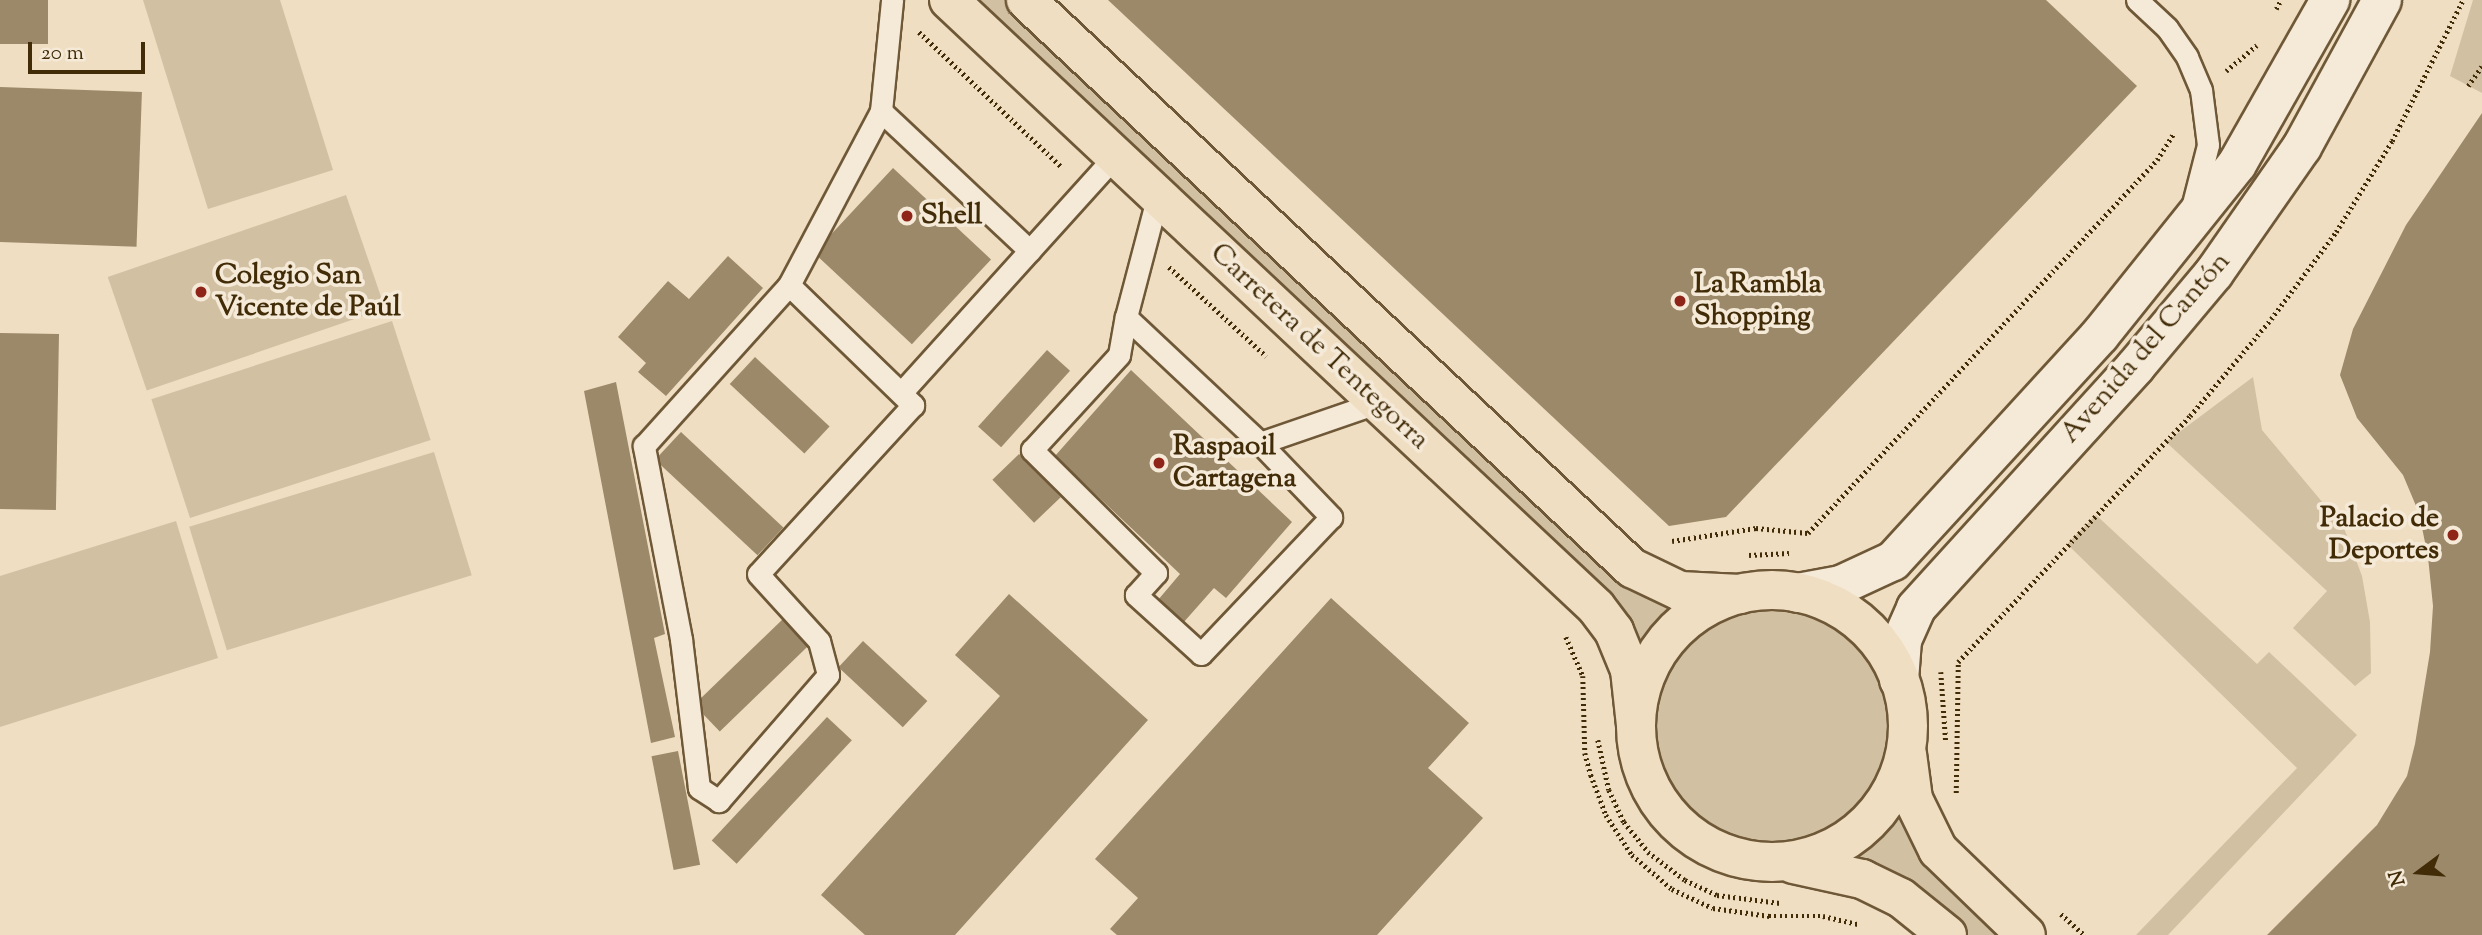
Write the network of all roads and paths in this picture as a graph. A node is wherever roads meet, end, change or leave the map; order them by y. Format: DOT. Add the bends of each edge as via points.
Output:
graph roads {
  1 [pos="949,0"];
  2 [pos="1026,0"];
  3 [pos="2137,0"];
  4 [pos="2281,0"];
  5 [pos="2330,0"];
  6 [pos="2382,0"];
  7 [pos="2463,0"];
  8 [pos="892,3"];
  9 [pos="2275,12"];
  10 [pos="2263,34"];
  11 [pos="2482,66"];
  12 [pos="2468,86"];
  13 [pos="2201,90"];
  14 [pos="881,111"];
  15 [pos="1115,156"];
  16 [pos="1086,190"];
  17 [pos="1158,195"];
  18 [pos="1144,244"];
  19 [pos="1030,251"];
  20 [pos="2158,266"];
  21 [pos="789,285"];
  22 [pos="1126,317"];
  23 [pos="1274,363"];
  24 [pos="901,393"];
  25 [pos="1379,402"];
  26 [pos="1260,443"];
  27 [pos="1666,540"];
  28 [pos="1798,593"];
  29 [pos="1740,594"];
  30 [pos="1561,631"];
  31 [pos="1899,680"];
  32 [pos="1944,686"];
  33 [pos="1636,725"];
  34 [pos="1598,730"];
  35 [pos="1906,743"];
  36 [pos="1944,756"];
  37 [pos="1959,804"];
  38 [pos="1777,862"];
  39 [pos="1793,902"];
  40 [pos="2054,907"];
  41 [pos="1867,928"];
  42 [pos="1947,935"];
  43 [pos="2026,935"];
  44 [pos="2084,935"];
  1 -- 15 [label="main road, Carretera de Tentegorra"];
  2 -- 29 [label="main road, Carretera de Tentegorra" via="1632,568 1680,591"];
  3 -- 13 [label="lane" via="2166,27 2187,57"];
  4 -- 9 [label="path"];
  5 -- 20 [label="main road, Avenida del Cantón" via="2237,164"];
  6 -- 31 [label="main road, Avenida del Cantón" via="2302,147 2222,262 2136,366 1916,608 1902,640"];
  7 -- 37 [label="path" via="2392,141 2336,232 2278,310 2190,416 1958,662 1955,765"];
  8 -- 14 [label="lane"];
  8 -- 16 [label="path"];
  10 -- 13 [label="path" via="2257,45"];
  11 -- 12 [label="path"];
  13 -- 20 [label="lane" via="2208,145 2202,179 2189,215"];
  13 -- 27 [label="path" via="2157,160 1808,533 1756,528 1692,541"];
  14 -- 19 [label="lane"];
  14 -- 21 [label="lane"];
  15 -- 16 [label="lane"];
  15 -- 17 [label="main road, Carretera de Tentegorra"];
  16 -- 19 [label="lane"];
  17 -- 18 [label="lane"];
  17 -- 25 [label="main road, Carretera de Tentegorra"];
  18 -- 22 [label="lane"];
  18 -- 23 [label="path"];
  19 -- 24 [label="lane"];
  20 -- 28 [label="main road, Avenida del Cantón" via="1893,561 1841,585"];
  21 -- 24 [label="lane"];
  21 -- 24 [label="lane" via="644,446 681,639 699,788 719,801 828,675 819,641 758,574 913,405"];
  22 -- 26 [label="lane"];
  22 -- 26 [label="lane" via="1119,355 1032,450 1156,573 1136,595 1201,653 1331,517"];
  25 -- 26 [label="lane"];
  25 -- 33 [label="main road, Carretera de Tentegorra" via="1605,618 1630,670"];
  28 -- 29 [label="main road, Carretera de Tentegorra"];
  28 -- 31 [label="main road" via="1835,606 1865,628"];
  29 -- 33 [label="main road" via="1694,614 1666,641 1646,674"];
  30 -- 41 [label="path" via="1583,676 1585,753 1591,775 1606,815 1632,855 1672,888 1713,908 1769,916 1823,916"];
  31 -- 35 [label="main road" via="1907,717"];
  32 -- 36 [label="path"];
  33 -- 38 [label="main road, Carretera de Tentegorra" via="1647,778 1677,824 1723,853"];
  34 -- 39 [label="path" via="1609,790 1624,822 1648,852 1685,880 1717,895"];
  35 -- 38 [label="main road" via="1890,794 1864,826 1817,855"];
  35 -- 43 [label="main road" via="1913,799 1927,832 1962,874"];
  38 -- 42 [label="main road" via="1862,879 1901,898"];
  40 -- 44 [label="path"];
}
